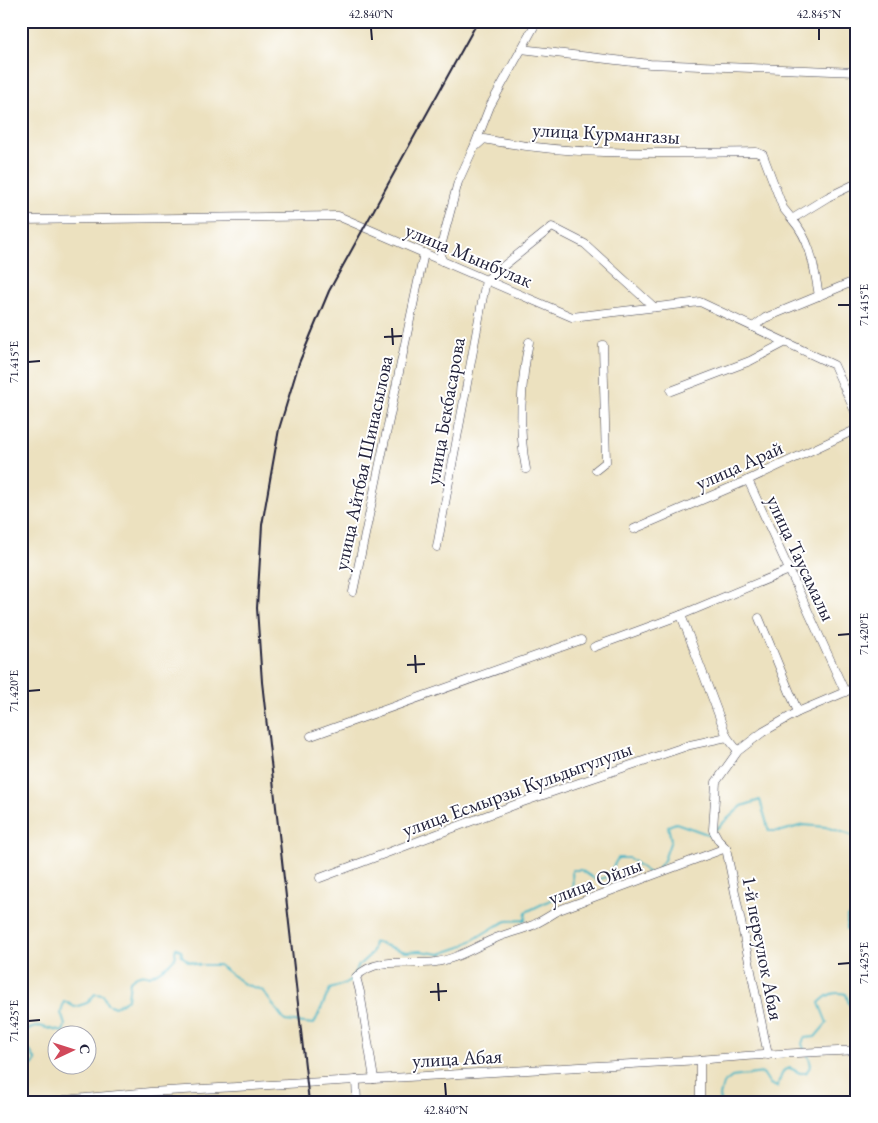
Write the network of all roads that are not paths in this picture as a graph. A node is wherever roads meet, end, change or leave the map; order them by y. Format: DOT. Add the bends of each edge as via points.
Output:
graph roads {
  1 [pos="537,21"];
  2 [pos="521,49"];
  3 [pos="857,72"];
  4 [pos="473,149"];
  5 [pos="857,183"];
  6 [pos="792,219"];
  7 [pos="21,220"];
  8 [pos="424,253"];
  9 [pos="442,261"];
  10 [pos="486,280"];
  11 [pos="857,280"];
  12 [pos="819,296"];
  13 [pos="654,307"];
  14 [pos="753,327"];
  15 [pos="529,342"];
  16 [pos="786,342"];
  17 [pos="604,345"];
  18 [pos="672,391"];
  19 [pos="857,416"];
  20 [pos="857,430"];
  21 [pos="526,469"];
  22 [pos="596,470"];
  23 [pos="748,480"];
  24 [pos="634,529"];
  25 [pos="437,547"];
  26 [pos="789,570"];
  27 [pos="353,592"];
  28 [pos="680,615"];
  29 [pos="759,618"];
  30 [pos="581,640"];
  31 [pos="594,647"];
  32 [pos="857,686"];
  33 [pos="845,692"];
  34 [pos="798,712"];
  35 [pos="311,736"];
  36 [pos="727,737"];
  37 [pos="738,751"];
  38 [pos="726,848"];
  39 [pos="320,878"];
  40 [pos="857,1050"];
  41 [pos="768,1055"];
  42 [pos="700,1060"];
  43 [pos="374,1079"];
  44 [pos="356,1080"];
  45 [pos="60,1102"];
  46 [pos="358,1102"];
  47 [pos="700,1102"];
  1 -- 2 [label="street"];
  2 -- 3 [label="street" via="650,64"];
  2 -- 4 [label="street" via="490,106"];
  4 -- 6 [label="street, улица Курмангазы" via="484,138 514,145 625,153 756,152 763,154 783,208"];
  4 -- 9 [label="street" via="448,215 440,250"];
  5 -- 6 [label="street"];
  6 -- 12 [label="street" via="804,236 813,260"];
  7 -- 8 [label="street, улица Мынбулак" via="338,216"];
  8 -- 9 [label="street, улица Мынбулак"];
  8 -- 27 [label="street, улица Айтбая Шинасылова"];
  9 -- 10 [label="street, улица Мынбулак"];
  10 -- 13 [label="street, улица Мынбулак" via="572,317"];
  10 -- 13 [label="street" via="552,227 585,244"];
  10 -- 25 [label="street, улица Бекбасарова"];
  11 -- 12 [label="street"];
  12 -- 14 [label="street" via="765,318"];
  13 -- 14 [label="street, улица Мынбулак" via="700,302"];
  14 -- 16 [label="street, улица Мынбулак"];
  15 -- 21 [label="street" via="524,369 522,448"];
  16 -- 18 [label="street" via="750,361"];
  16 -- 19 [label="street, улица Мынбулак" via="834,365"];
  17 -- 22 [label="street" via="606,462"];
  20 -- 23 [label="street, улица Арай"];
  23 -- 24 [label="street, улица Арай"];
  23 -- 26 [label="street, улица Таусамалы"];
  26 -- 28 [label="street"];
  26 -- 33 [label="street, улица Таусамалы"];
  28 -- 31 [label="street"];
  28 -- 36 [label="street"];
  29 -- 34 [label="street"];
  30 -- 35 [label="street"];
  32 -- 33 [label="street"];
  33 -- 34 [label="street"];
  34 -- 37 [label="street"];
  36 -- 37 [label="street"];
  36 -- 39 [label="street, улица Есмырзы Кульдыгулулы" via="690,745 517,804"];
  37 -- 38 [label="street" via="716,782 713,830"];
  38 -- 41 [label="street, 1-й переулок Абая"];
  38 -- 43 [label="street, улица Ойлы" via="559,910 534,924 461,954 436,962 397,961 363,970 356,977"];
  40 -- 41 [label="street, улица Абая"];
  41 -- 42 [label="street, улица Абая"];
  42 -- 43 [label="street, улица Абая"];
  42 -- 47 [label="street"];
  43 -- 44 [label="street, улица Абая"];
  44 -- 45 [label="street, улица Абая" via="150,1092"];
  44 -- 46 [label="street"];
}
